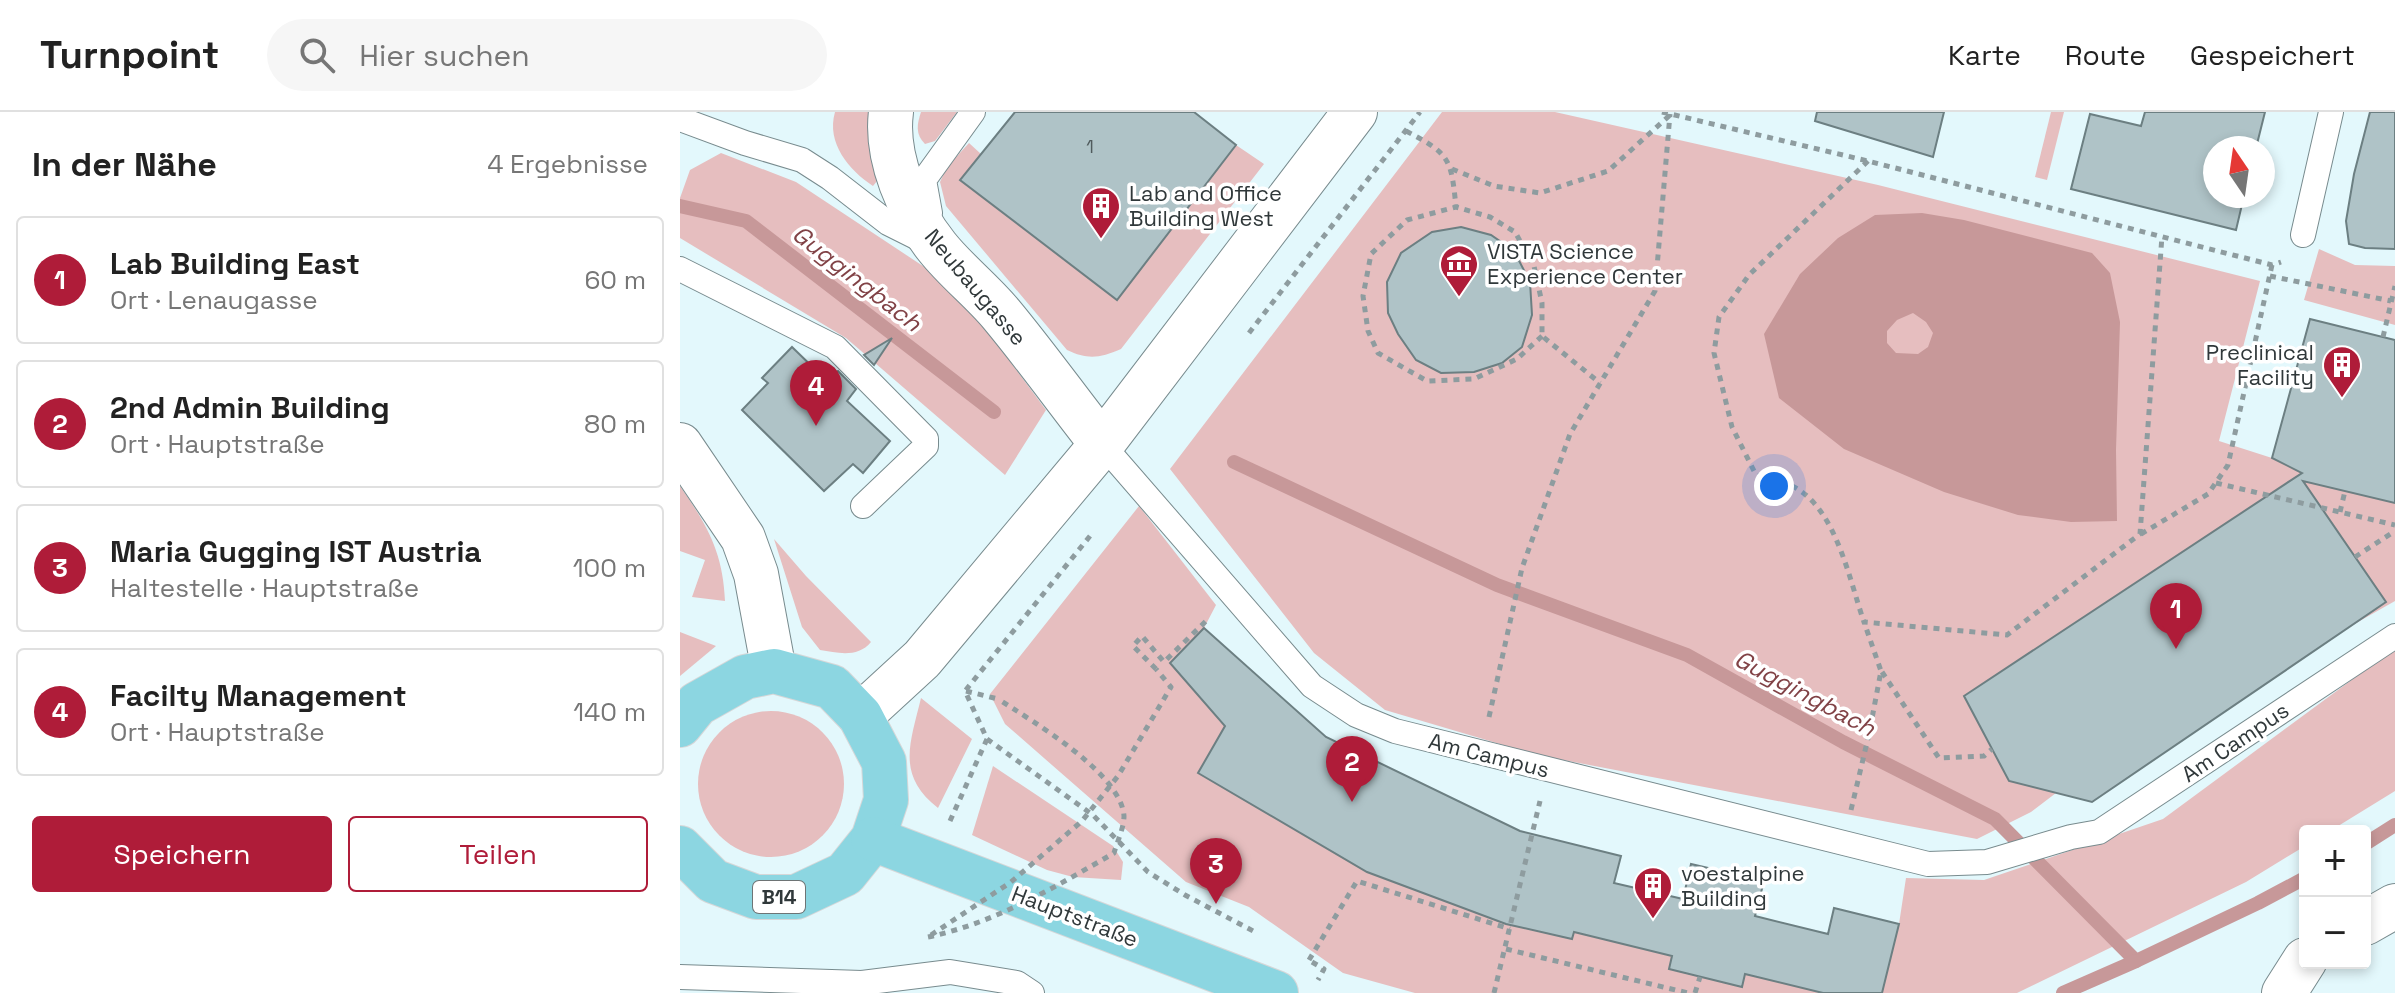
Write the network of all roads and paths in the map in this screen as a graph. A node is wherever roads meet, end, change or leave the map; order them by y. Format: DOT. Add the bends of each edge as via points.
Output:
graph roads {
  1 [pos="891,112"];
  2 [pos="973,112"];
  3 [pos="1355,112"];
  4 [pos="1662,112"];
  5 [pos="2331,112"];
  6 [pos="1670,114"];
  7 [pos="681,123"];
  8 [pos="1406,131"];
  9 [pos="1868,161"];
  10 [pos="1452,169"];
  11 [pos="1456,207"];
  12 [pos="2303,235"];
  13 [pos="2162,236"];
  14 [pos="937,247"];
  15 [pos="2272,265"];
  16 [pos="680,269"];
  17 [pos="2270,276"];
  18 [pos="2395,286"];
  19 [pos="2391,301"];
  20 [pos="1542,336"];
  21 [pos="2383,337"];
  22 [pos="1600,383"];
  23 [pos="1102,444"];
  24 [pos="680,445"];
  25 [pos="2216,483"];
  26 [pos="2345,491"];
  27 [pos="863,506"];
  28 [pos="2340,512"];
  29 [pos="2395,525"];
  30 [pos="2395,531"];
  31 [pos="2140,534"];
  32 [pos="2355,557"];
  33 [pos="1233,595"];
  34 [pos="1864,622"];
  35 [pos="2395,636"];
  36 [pos="774,671"];
  37 [pos="1881,671"];
  38 [pos="965,691"];
  39 [pos="860,716"];
  40 [pos="680,725"];
  41 [pos="987,739"];
  42 [pos="1992,749"];
  43 [pos="1482,753"];
  44 [pos="1862,767"];
  45 [pos="1548,769"];
  46 [pos="873,839"];
  47 [pos="680,848"];
  48 [pos="2395,906"];
  49 [pos="2371,920"];
  50 [pos="1510,929"];
  51 [pos="1266,938"];
  52 [pos="1506,949"];
  53 [pos="1301,956"];
  54 [pos="1309,960"];
  55 [pos="2299,969"];
  56 [pos="680,977"];
  57 [pos="1700,977"];
  58 [pos="865,988"];
  59 [pos="1032,993"];
  60 [pos="1276,993"];
  61 [pos="1312,993"];
  62 [pos="1494,993"];
  63 [pos="1688,993"];
  64 [pos="1695,993"];
  65 [pos="2284,993"];
  1 -- 14 [label="street, Neubaugasse" via="894,161 912,207"];
  2 -- 14 [label="lane" via="924,180"];
  3 -- 23 [label="street"];
  4 -- 6 [label="path"];
  5 -- 12 [label="lane"];
  6 -- 9 [label="path"];
  6 -- 10 [label="path" via="1608,171 1540,193 1494,186"];
  6 -- 22 [label="path" via="1655,291"];
  7 -- 14 [label="lane" via="802,160 888,223"];
  8 -- 10 [label="path" via="1439,148"];
  9 -- 13 [label="path"];
  9 -- 34 [label="path" via="1749,275 1719,317 1714,353 1732,427 1756,475 1793,486 1820,508"];
  10 -- 11 [label="path"];
  11 -- 20 [label="path" via="1490,217 1515,232 1534,266"];
  11 -- 20 [label="path" via="1407,220 1371,254 1363,296 1368,331 1378,353 1427,381 1474,379 1517,359"];
  12 -- 15 [label="path" via="2291,257"];
  13 -- 15 [label="path"];
  13 -- 31 [label="path"];
  14 -- 23 [label="street, Neubaugasse" via="999,312"];
  15 -- 17 [label="path"];
  16 -- 27 [label="lane" via="835,347 926,439 926,446"];
  17 -- 19 [label="path"];
  17 -- 25 [label="path" via="2228,465"];
  18 -- 19 [label="path"];
  19 -- 21 [label="path"];
  20 -- 22 [label="path"];
  22 -- 43 [label="path" via="1570,434 1522,568"];
  23 -- 33 [label="lane, Am Campus"];
  23 -- 39 [label="street" via="922,659"];
  24 -- 36 [label="street" via="743,538 756,574"];
  25 -- 28 [label="path"];
  25 -- 31 [label="path" via="2208,494"];
  26 -- 28 [label="path"];
  28 -- 29 [label="path"];
  30 -- 32 [label="path"];
  31 -- 34 [label="path" via="2007,635"];
  33 -- 38 [label="path, bridge" via="1164,662 1142,636 1133,646 1171,687 1118,776 1109,787 1082,821 1011,882 928,937 1023,903 1114,853 1124,819 1121,800 1111,788 1101,776 1091,765 1064,742 998,699"];
  33 -- 43 [label="lane, Am Campus" via="1312,686 1356,715 1395,731"];
  34 -- 37 [label="path"];
  35 -- 45 [label="lane, Am Campus" via="2099,832 1987,862 1928,864"];
  36 -- 39 [label="main road, B14" via="832,687"];
  36 -- 40 [label="main road" via="745,677 697,704"];
  37 -- 42 [label="path" via="1939,758 1984,756"];
  37 -- 44 [label="path"];
  39 -- 46 [label="main road, B14" via="884,762 886,800"];
  41 -- 51 [label="path" via="1093,815 1148,872"];
  43 -- 45 [label="lane, Am Campus"];
  45 -- 50 [label="path"];
  46 -- 47 [label="main road, B14" via="845,874 796,897 756,897 713,881"];
  46 -- 60 [label="main road, Hauptstraße"];
  48 -- 49 [label="street"];
  50 -- 52 [label="path"];
  50 -- 54 [label="path" via="1357,881"];
  52 -- 62 [label="path"];
  52 -- 63 [label="path"];
  53 -- 54 [label="path"];
  54 -- 61 [label="path" via="1324,969"];
  55 -- 65 [label="street"];
  56 -- 58 [label="lane"];
  57 -- 64 [label="path"];
  58 -- 59 [label="lane" via="950,972 1017,983"];
}
